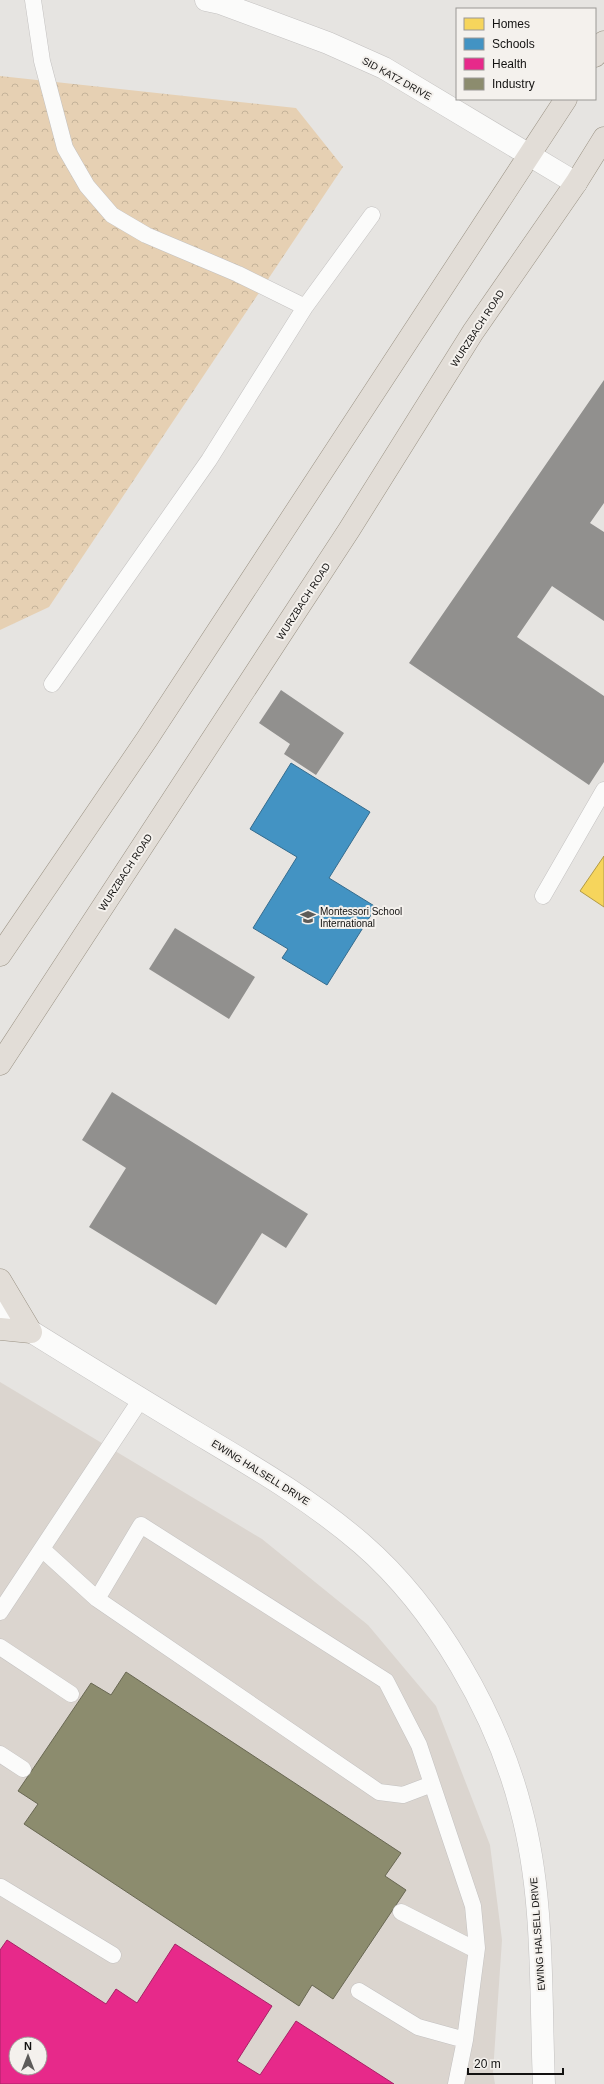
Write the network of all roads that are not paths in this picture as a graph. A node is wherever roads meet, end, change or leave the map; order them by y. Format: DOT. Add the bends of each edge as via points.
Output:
graph roads {
  1 [pos="33,0"];
  2 [pos="206,0"];
  3 [pos="604,42"];
  4 [pos="596,54"];
  5 [pos="565,100"];
  6 [pos="604,138"];
  7 [pos="529,154"];
  8 [pos="576,183"];
  9 [pos="372,215"];
  10 [pos="305,307"];
  11 [pos="52,684"];
  12 [pos="604,790"];
  13 [pos="543,896"];
  14 [pos="0,956"];
  15 [pos="0,1064"];
  16 [pos="0,1280"];
  17 [pos="0,1312"];
  18 [pos="0,1329"];
  19 [pos="31,1332"];
  20 [pos="141,1399"];
  21 [pos="42,1549"];
  22 [pos="97,1599"];
  23 [pos="0,1612"];
  24 [pos="0,1647"];
  25 [pos="71,1694"];
  26 [pos="0,1754"];
  27 [pos="23,1769"];
  28 [pos="432,1784"];
  29 [pos="0,1885"];
  30 [pos="401,1912"];
  31 [pos="476,1950"];
  32 [pos="113,1955"];
  33 [pos="359,1992"];
  34 [pos="465,2040"];
  35 [pos="456,2084"];
  36 [pos="544,2084"];
  1 -- 10 [label="lane" via="42,61 65,148 87,186 112,215 146,235 244,277"];
  2 -- 7 [label="street, SID KATZ DRIVE" via="314,38 384,68"];
  3 -- 4 [label="main road"];
  5 -- 7 [label="main road"];
  6 -- 8 [label="main road, WURZBACH ROAD"];
  7 -- 8 [label="street, SID KATZ DRIVE"];
  7 -- 14 [label="main road" via="147,739"];
  8 -- 15 [label="main road, WURZBACH ROAD" via="473,332 349,530"];
  9 -- 10 [label="lane"];
  10 -- 11 [label="lane" via="209,460"];
  12 -- 13 [label="lane"];
  16 -- 19 [label="main road"];
  17 -- 19 [label="street, EWING HALSELL DRIVE"];
  18 -- 19 [label="main road"];
  19 -- 20 [label="street, EWING HALSELL DRIVE"];
  20 -- 21 [label="lane"];
  20 -- 36 [label="street, EWING HALSELL DRIVE" via="303,1498 363,1545 424,1610 469,1680 508,1768 529,1846 537,1900"];
  21 -- 22 [label="lane"];
  21 -- 23 [label="lane"];
  22 -- 28 [label="lane" via="379,1792 403,1796"];
  22 -- 28 [label="lane" via="141,1525 386,1681 420,1745"];
  24 -- 25 [label="lane"];
  26 -- 27 [label="lane"];
  28 -- 31 [label="lane" via="473,1906"];
  29 -- 32 [label="lane"];
  30 -- 31 [label="lane"];
  31 -- 34 [label="lane"];
  33 -- 34 [label="lane" via="418,2027"];
  34 -- 35 [label="lane"];
}
